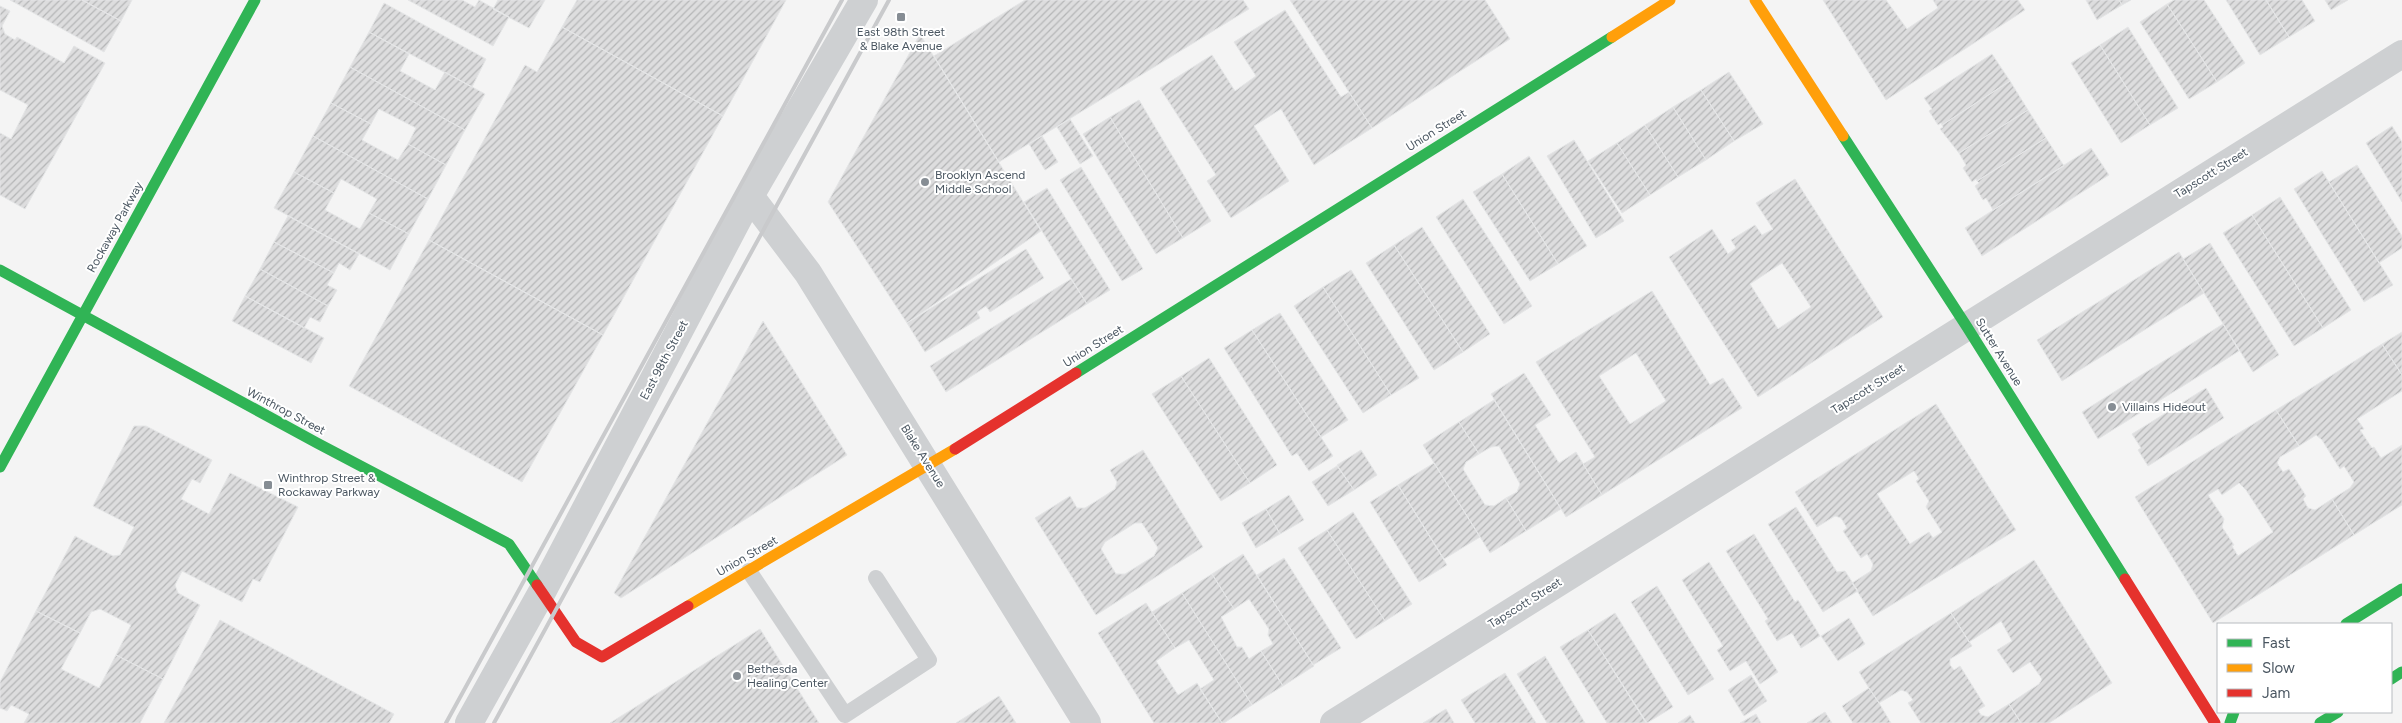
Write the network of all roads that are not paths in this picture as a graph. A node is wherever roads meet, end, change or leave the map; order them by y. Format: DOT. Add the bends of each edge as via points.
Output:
graph roads {
  1 [pos="255,0"];
  2 [pos="864,0"];
  3 [pos="1670,0"];
  4 [pos="1754,0"];
  5 [pos="2402,54"];
  6 [pos="750,196"];
  7 [pos="0,270"];
  8 [pos="81,317"];
  9 [pos="1968,327"];
  10 [pos="0,466"];
  11 [pos="929,466"];
  12 [pos="748,571"];
  13 [pos="876,578"];
  14 [pos="2402,589"];
  15 [pos="542,592"];
  16 [pos="2348,623"];
  17 [pos="2336,713"];
  18 [pos="469,723"];
  19 [pos="1087,723"];
  20 [pos="1334,723"];
  21 [pos="2214,723"];
  22 [pos="2320,723"];
  1 -- 8 [label="street, Rockaway Parkway"];
  2 -- 6 [label="street, East 98th Street"];
  3 -- 11 [label="street, Union Street"];
  4 -- 9 [label="street, Sutter Avenue"];
  5 -- 9 [label="street, Tapscott Street"];
  6 -- 11 [label="street, Blake Avenue" via="808,273"];
  6 -- 15 [label="street, East 98th Street"];
  7 -- 8 [label="street, Winthrop Street"];
  8 -- 10 [label="street, Rockaway Parkway"];
  8 -- 15 [label="street, Winthrop Street" via="509,544"];
  9 -- 20 [label="street, Tapscott Street"];
  9 -- 21 [label="street, Sutter Avenue"];
  11 -- 12 [label="street, Union Street"];
  11 -- 19 [label="street, Blake Avenue"];
  12 -- 13 [label="lane" via="845,715 929,660"];
  12 -- 15 [label="street, Union Street" via="602,657 576,642"];
  14 -- 16 [label="street"];
  15 -- 18 [label="street, East 98th Street"];
  17 -- 22 [label="street"];
}
